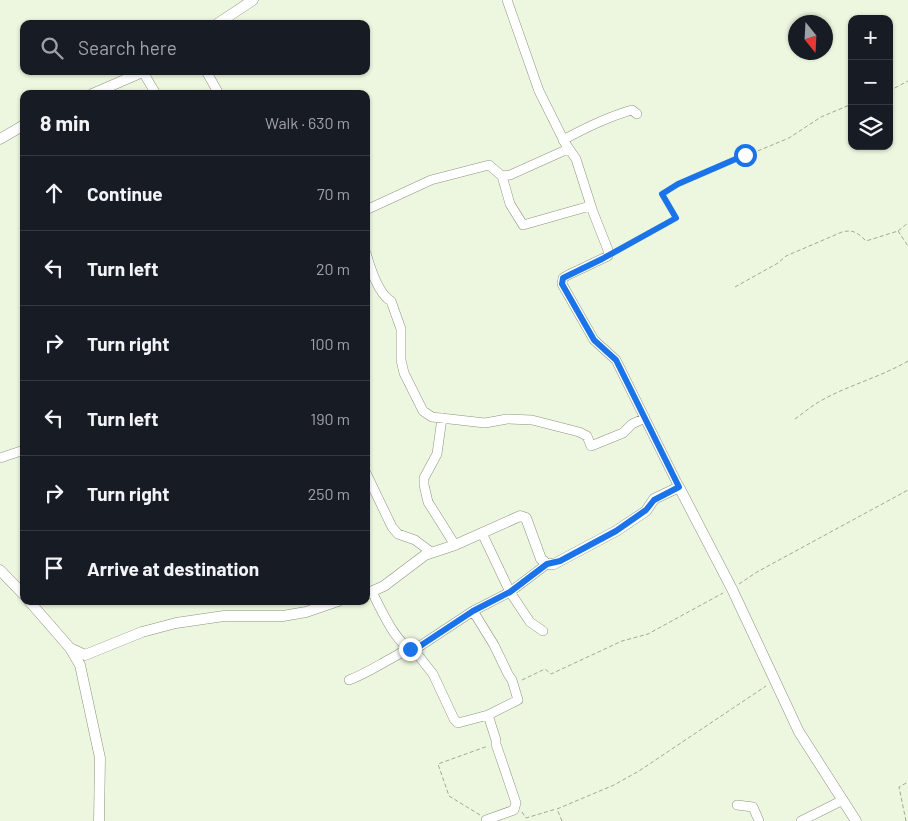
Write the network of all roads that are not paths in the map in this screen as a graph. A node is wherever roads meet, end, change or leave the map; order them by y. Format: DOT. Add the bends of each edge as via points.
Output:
graph roads {
  1 [pos="252,0"];
  2 [pos="507,0"];
  3 [pos="223,20"];
  4 [pos="137,75"];
  5 [pos="146,75"];
  6 [pos="208,75"];
  7 [pos="101,90"];
  8 [pos="154,90"];
  9 [pos="218,90"];
  10 [pos="637,114"];
  11 [pos="20,127"];
  12 [pos="0,138"];
  13 [pos="563,140"];
  14 [pos="502,176"];
  15 [pos="590,206"];
  16 [pos="370,208"];
  17 [pos="370,266"];
  18 [pos="442,418"];
  19 [pos="645,418"];
  20 [pos="20,451"];
  21 [pos="0,458"];
  22 [pos="370,481"];
  23 [pos="679,487"];
  24 [pos="482,533"];
  25 [pos="455,545"];
  26 [pos="431,552"];
  27 [pos="547,564"];
  28 [pos="0,570"];
  29 [pos="20,591"];
  30 [pos="510,592"];
  31 [pos="370,593"];
  32 [pos="370,594"];
  33 [pos="32,605"];
  34 [pos="326,605"];
  35 [pos="473,611"];
  36 [pos="543,631"];
  37 [pos="70,648"];
  38 [pos="411,649"];
  39 [pos="350,680"];
  40 [pos="488,715"];
  41 [pos="843,800"];
  42 [pos="737,805"];
  43 [pos="486,820"];
  44 [pos="98,821"];
  45 [pos="759,821"];
  46 [pos="801,821"];
  47 [pos="856,821"];
  1 -- 3 [label="street"];
  2 -- 13 [label="street" via="539,91"];
  4 -- 7 [label="street"];
  5 -- 8 [label="street"];
  6 -- 9 [label="street"];
  10 -- 13 [label="street" via="632,110 616,115"];
  11 -- 12 [label="street"];
  13 -- 14 [label="street" via="568,149 565,152 510,176"];
  13 -- 15 [label="street" via="576,159"];
  14 -- 15 [label="street" via="510,204 523,225"];
  14 -- 16 [label="street" via="489,165 431,180"];
  15 -- 19 [label="street" via="602,231 608,256 563,278 562,284 594,340 616,360"];
  17 -- 18 [label="street" via="386,298 392,301 402,329 400,360 404,373 423,411 432,417"];
  18 -- 19 [label="street" via="485,423 507,419 532,420 579,432 587,436 592,446 624,433 632,424"];
  18 -- 25 [label="street" via="437,454 424,478 424,485 428,502"];
  19 -- 23 [label="street"];
  20 -- 21 [label="street"];
  22 -- 26 [label="street" via="398,534 415,540"];
  23 -- 27 [label="street" via="654,500 634,520 598,542"];
  23 -- 41 [label="street" via="732,589 799,732"];
  24 -- 25 [label="street"];
  24 -- 27 [label="street" via="520,516 526,518"];
  24 -- 30 [label="street"];
  25 -- 26 [label="street"];
  26 -- 31 [label="street"];
  27 -- 30 [label="street"];
  28 -- 29 [label="street"];
  30 -- 35 [label="street"];
  30 -- 36 [label="street" via="530,622"];
  32 -- 38 [label="street" via="396,635"];
  33 -- 37 [label="street"];
  34 -- 37 [label="street" via="283,616 224,616 176,623 142,632 85,655"];
  35 -- 38 [label="street"];
  35 -- 40 [label="street" via="512,680 518,700"];
  37 -- 44 [label="street" via="80,665 100,758"];
  38 -- 39 [label="street"];
  38 -- 40 [label="street" via="433,674 454,719 458,722"];
  40 -- 43 [label="street" via="516,803 514,810"];
  41 -- 46 [label="street"];
  41 -- 47 [label="street"];
  42 -- 45 [label="street" via="753,806"];
}
